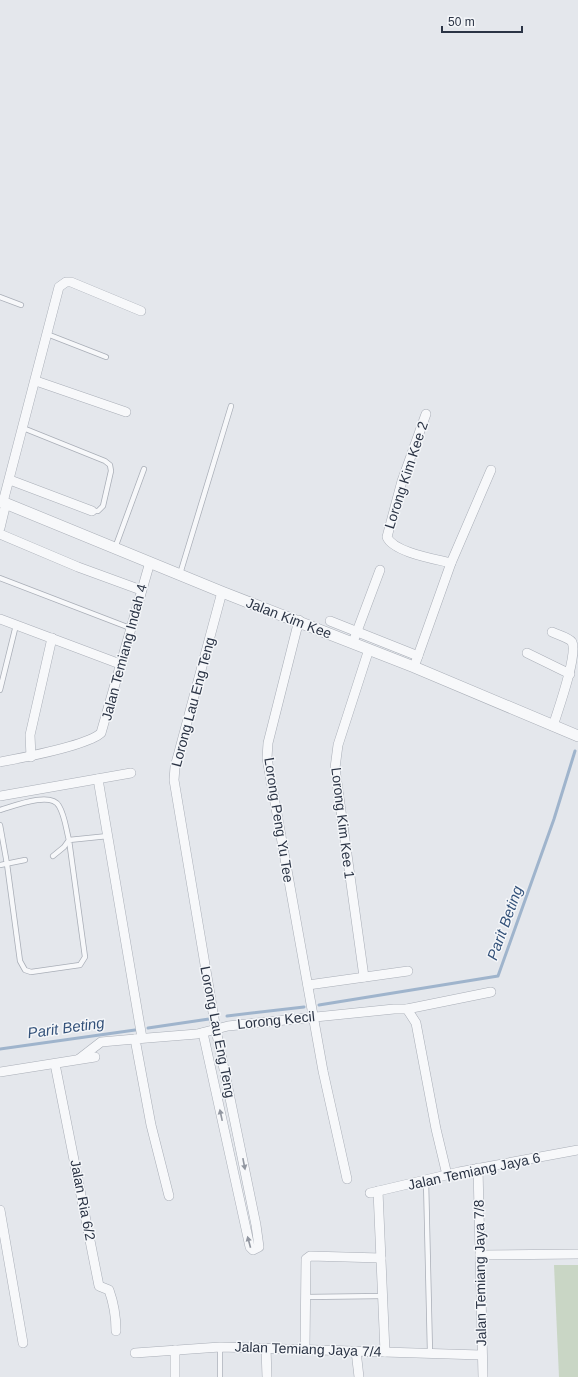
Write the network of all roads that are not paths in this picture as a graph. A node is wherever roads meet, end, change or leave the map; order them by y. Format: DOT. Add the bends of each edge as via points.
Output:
graph roads {
  1 [pos="0,297"];
  2 [pos="21,305"];
  3 [pos="141,311"];
  4 [pos="47,334"];
  5 [pos="106,357"];
  6 [pos="36,381"];
  7 [pos="231,406"];
  8 [pos="126,412"];
  9 [pos="426,414"];
  10 [pos="23,428"];
  11 [pos="144,469"];
  12 [pos="491,470"];
  13 [pos="10,480"];
  14 [pos="3,502"];
  15 [pos="92,511"];
  16 [pos="0,528"];
  17 [pos="0,534"];
  18 [pos="115,548"];
  19 [pos="150,562"];
  20 [pos="451,563"];
  21 [pos="380,570"];
  22 [pos="180,575"];
  23 [pos="0,578"];
  24 [pos="141,590"];
  25 [pos="222,592"];
  26 [pos="0,619"];
  27 [pos="299,620"];
  28 [pos="330,621"];
  29 [pos="16,625"];
  30 [pos="130,628"];
  31 [pos="357,631"];
  32 [pos="552,632"];
  33 [pos="52,638"];
  34 [pos="353,642"];
  35 [pos="369,649"];
  36 [pos="527,653"];
  37 [pos="418,656"];
  38 [pos="120,664"];
  39 [pos="414,666"];
  40 [pos="570,674"];
  41 [pos="0,690"];
  42 [pos="553,726"];
  43 [pos="578,736"];
  44 [pos="31,757"];
  45 [pos="0,762"];
  46 [pos="131,773"];
  47 [pos="98,779"];
  48 [pos="0,796"];
  49 [pos="0,810"];
  50 [pos="0,825"];
  51 [pos="108,836"];
  52 [pos="69,840"];
  53 [pos="53,856"];
  54 [pos="25,860"];
  55 [pos="7,864"];
  56 [pos="0,865"];
  57 [pos="408,971"];
  58 [pos="364,977"];
  59 [pos="308,985"];
  60 [pos="491,992"];
  61 [pos="407,1009"];
  62 [pos="313,1012"];
  63 [pos="215,1021"];
  64 [pos="139,1032"];
  65 [pos="203,1033"];
  66 [pos="95,1057"];
  67 [pos="78,1060"];
  68 [pos="55,1064"];
  69 [pos="0,1072"];
  70 [pos="578,1150"];
  71 [pos="478,1168"];
  72 [pos="447,1175"];
  73 [pos="347,1180"];
  74 [pos="426,1180"];
  75 [pos="169,1196"];
  76 [pos="0,1210"];
  77 [pos="578,1254"];
  78 [pos="480,1255"];
  79 [pos="381,1258"];
  80 [pos="383,1296"];
  81 [pos="305,1297"];
  82 [pos="116,1331"];
  83 [pos="23,1343"];
  84 [pos="220,1347"];
  85 [pos="266,1348"];
  86 [pos="305,1349"];
  87 [pos="175,1350"];
  88 [pos="356,1351"];
  89 [pos="385,1352"];
  90 [pos="135,1354"];
  91 [pos="430,1354"];
  92 [pos="481,1356"];
  93 [pos="175,1377"];
  94 [pos="220,1377"];
  95 [pos="267,1377"];
  96 [pos="359,1377"];
  97 [pos="483,1377"];
  1 -- 2 [label="lane"];
  3 -- 4 [label="street" via="66,282 59,287"];
  4 -- 5 [label="lane"];
  4 -- 6 [label="street"];
  6 -- 8 [label="street"];
  6 -- 10 [label="street"];
  7 -- 22 [label="lane"];
  9 -- 20 [label="street, Lorong Kim Kee 2" via="402,481 387,537 397,548"];
  10 -- 13 [label="street"];
  10 -- 15 [label="lane" via="105,461 110,466 103,506 98,511"];
  11 -- 18 [label="lane"];
  12 -- 20 [label="street"];
  13 -- 14 [label="street"];
  13 -- 15 [label="street"];
  14 -- 16 [label="street"];
  14 -- 18 [label="street, Jalan Kim Kee"];
  17 -- 24 [label="street"];
  18 -- 19 [label="street, Jalan Kim Kee"];
  19 -- 22 [label="street, Jalan Kim Kee"];
  19 -- 24 [label="street, Jalan Temiang Indah 4"];
  20 -- 37 [label="street"];
  21 -- 31 [label="street"];
  22 -- 25 [label="street, Jalan Kim Kee"];
  23 -- 30 [label="lane"];
  24 -- 30 [label="street, Jalan Temiang Indah 4"];
  25 -- 27 [label="street, Jalan Kim Kee"];
  25 -- 63 [label="street, Lorong Lau Eng Teng" via="175,767 174,780"];
  26 -- 29 [label="street"];
  27 -- 34 [label="street, Jalan Kim Kee"];
  27 -- 59 [label="street, Lorong Peng Yu Tee" via="268,743 267,758"];
  28 -- 31 [label="street"];
  29 -- 33 [label="street"];
  29 -- 41 [label="lane"];
  30 -- 38 [label="street, Jalan Temiang Indah 4"];
  31 -- 34 [label="street"];
  31 -- 37 [label="street"];
  32 -- 40 [label="street" via="570,639 575,647"];
  33 -- 38 [label="street"];
  33 -- 44 [label="street" via="30,735"];
  34 -- 35 [label="street, Jalan Kim Kee"];
  35 -- 39 [label="street, Jalan Kim Kee"];
  35 -- 58 [label="street, Lorong Kim Kee 1" via="338,745 335,768"];
  36 -- 40 [label="street"];
  37 -- 39 [label="street"];
  38 -- 44 [label="street, Jalan Temiang Indah 4" via="100,733 90,740"];
  39 -- 42 [label="street, Jalan Kim Kee"];
  40 -- 42 [label="street"];
  42 -- 43 [label="street, Jalan Kim Kee"];
  44 -- 45 [label="street, Jalan Temiang Indah 4"];
  46 -- 47 [label="street"];
  47 -- 48 [label="street"];
  47 -- 51 [label="street"];
  49 -- 52 [label="lane" via="50,799 59,805"];
  50 -- 55 [label="lane"];
  51 -- 52 [label="lane"];
  51 -- 64 [label="street"];
  52 -- 53 [label="lane" via="64,848"];
  52 -- 55 [label="lane" via="85,957 80,965 31,972 25,970 20,961"];
  54 -- 55 [label="lane"];
  55 -- 56 [label="lane"];
  57 -- 58 [label="street"];
  58 -- 59 [label="street"];
  59 -- 62 [label="street, Lorong Peng Yu Tee"];
  60 -- 61 [label="street, Lorong Kecil"];
  61 -- 62 [label="street, Lorong Kecil"];
  61 -- 72 [label="street" via="416,1023"];
  62 -- 63 [label="street, Lorong Kecil" via="228,1026"];
  62 -- 73 [label="street, Lorong Peng Yu Tee"];
  63 -- 65 [label="street, Lorong Kecil"];
  63 -- 65 [label="street, Lorong Lau Eng Teng, one-way" via="256,1224 259,1247 253,1250 250,1247"];
  64 -- 65 [label="street, Lorong Kecil"];
  64 -- 67 [label="street, Lorong Kecil" via="101,1042"];
  64 -- 75 [label="street" via="151,1125"];
  66 -- 67 [label="street"];
  67 -- 68 [label="street"];
  68 -- 69 [label="street"];
  68 -- 82 [label="street, Jalan Ria 6/2" via="99,1286 109,1290 116,1315"];
  70 -- 71 [label="street, Jalan Temiang Jaya 6"];
  71 -- 72 [label="street, Jalan Temiang Jaya 6"];
  71 -- 78 [label="street, Jalan Temiang Jaya 7/8"];
  72 -- 74 [label="street, Jalan Temiang Jaya 6"];
  74 -- 79 [label="street, Jalan Temiang Jaya 6" via="374,1192"];
  74 -- 91 [label="lane"];
  76 -- 83 [label="street"];
  77 -- 78 [label="street"];
  78 -- 92 [label="street, Jalan Temiang Jaya 7/8"];
  79 -- 80 [label="street"];
  79 -- 81 [label="street" via="310,1256 304,1263"];
  80 -- 81 [label="lane"];
  80 -- 89 [label="street"];
  81 -- 86 [label="street"];
  84 -- 85 [label="street, Jalan Temiang Jaya 7/4"];
  84 -- 87 [label="street, Jalan Temiang Jaya 7/4"];
  84 -- 94 [label="lane"];
  85 -- 86 [label="street, Jalan Temiang Jaya 7/4"];
  85 -- 95 [label="street"];
  86 -- 88 [label="street, Jalan Temiang Jaya 7/4"];
  87 -- 90 [label="street, Jalan Temiang Jaya 7/4"];
  87 -- 93 [label="street"];
  88 -- 89 [label="street, Jalan Temiang Jaya 7/4"];
  88 -- 96 [label="street"];
  89 -- 91 [label="street, Jalan Temiang Jaya 7/4"];
  91 -- 92 [label="street, Jalan Temiang Jaya 7/4"];
  92 -- 97 [label="street, Jalan Temiang Jaya 7/8"];
}
